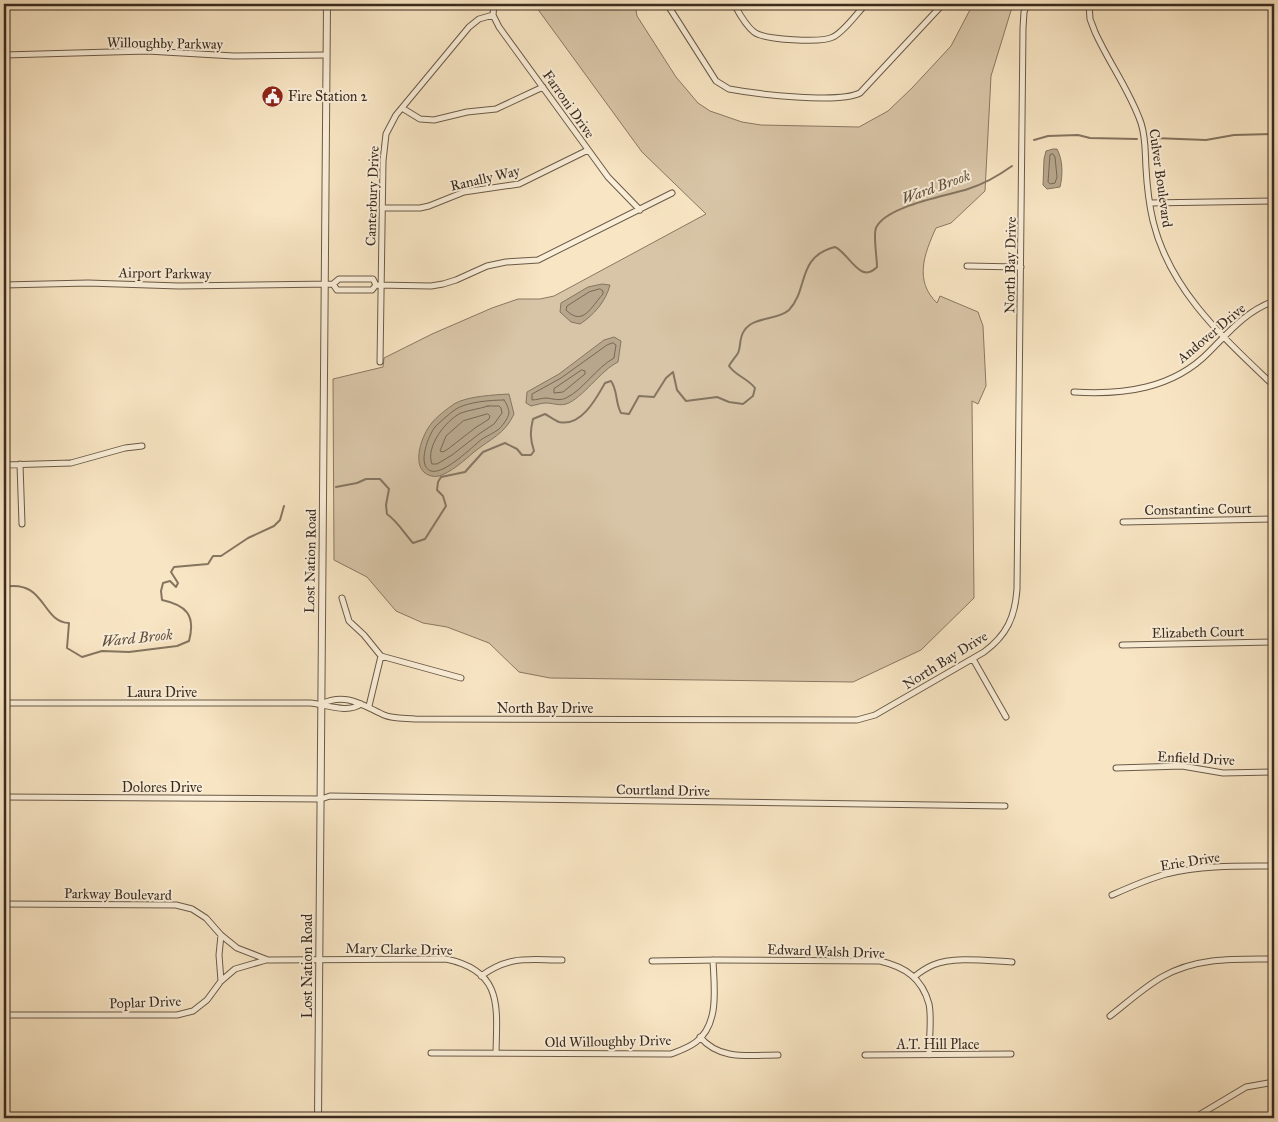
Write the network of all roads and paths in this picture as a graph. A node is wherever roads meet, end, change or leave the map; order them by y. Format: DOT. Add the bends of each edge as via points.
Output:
graph roads {
  1 [pos="327,4"];
  2 [pos="494,4"];
  3 [pos="667,4"];
  4 [pos="734,4"];
  5 [pos="866,4"];
  6 [pos="943,4"];
  7 [pos="1027,4"];
  8 [pos="1089,4"];
  9 [pos="494,15"];
  10 [pos="4,55"];
  11 [pos="326,55"];
  12 [pos="543,87"];
  13 [pos="402,108"];
  14 [pos="588,150"];
  15 [pos="672,193"];
  16 [pos="1274,201"];
  17 [pos="1150,203"];
  18 [pos="382,208"];
  19 [pos="640,210"];
  20 [pos="967,266"];
  21 [pos="1021,267"];
  22 [pos="329,284"];
  23 [pos="378,285"];
  24 [pos="4,286"];
  25 [pos="1274,301"];
  26 [pos="1223,336"];
  27 [pos="380,362"];
  28 [pos="1274,386"];
  29 [pos="1074,392"];
  30 [pos="142,446"];
  31 [pos="20,464"];
  32 [pos="4,465"];
  33 [pos="1274,519"];
  34 [pos="1122,522"];
  35 [pos="22,524"];
  36 [pos="342,598"];
  37 [pos="1274,642"];
  38 [pos="1122,644"];
  39 [pos="380,656"];
  40 [pos="973,659"];
  41 [pos="461,678"];
  42 [pos="4,703"];
  43 [pos="321,704"];
  44 [pos="369,706"];
  45 [pos="1006,717"];
  46 [pos="1116,768"];
  47 [pos="1274,772"];
  48 [pos="4,797"];
  49 [pos="321,799"];
  50 [pos="1004,806"];
  51 [pos="1274,866"];
  52 [pos="1112,895"];
  53 [pos="4,904"];
  54 [pos="221,935"];
  55 [pos="319,959"];
  56 [pos="1274,959"];
  57 [pos="268,960"];
  58 [pos="562,960"];
  59 [pos="714,960"];
  60 [pos="652,961"];
  61 [pos="1012,962"];
  62 [pos="481,976"];
  63 [pos="914,977"];
  64 [pos="221,981"];
  65 [pos="4,1015"];
  66 [pos="1110,1016"];
  67 [pos="700,1038"];
  68 [pos="431,1053"];
  69 [pos="496,1053"];
  70 [pos="1011,1054"];
  71 [pos="778,1055"];
  72 [pos="865,1055"];
  73 [pos="929,1055"];
  74 [pos="1274,1082"];
  75 [pos="318,1118"];
  76 [pos="1194,1118"];
  1 -- 11 [label="street, Lost Nation Road"];
  2 -- 9 [label="street, Farroni Drive"];
  3 -- 6 [label="street" via="722,86 779,96 841,97 860,93"];
  4 -- 5 [label="street" via="756,34 791,40 835,37"];
  7 -- 21 [label="street, North Bay Drive" via="1023,28"];
  8 -- 17 [label="street, Culver Boulevard" via="1095,32 1142,125"];
  9 -- 12 [label="street, Farroni Drive" via="499,27"];
  9 -- 13 [label="street, Canterbury Drive" via="484,17 469,27"];
  10 -- 11 [label="street, Willoughby Parkway" via="146,51 234,56"];
  11 -- 22 [label="street, Lost Nation Road"];
  12 -- 13 [label="street" via="496,109 430,121"];
  12 -- 14 [label="street, Farroni Drive"];
  13 -- 18 [label="street, Canterbury Drive" via="384,140"];
  14 -- 18 [label="street, Ranally Way" via="519,184 464,192 420,208"];
  14 -- 19 [label="street, Farroni Drive" via="612,182"];
  15 -- 19 [label="street"];
  16 -- 17 [label="street"];
  17 -- 26 [label="street, Culver Boulevard" via="1159,240 1171,268 1192,301"];
  18 -- 23 [label="street, Canterbury Drive"];
  19 -- 23 [label="street" via="538,260 487,266 456,280 431,286"];
  20 -- 21 [label="street"];
  21 -- 40 [label="street, North Bay Drive" via="1015,609 1010,624 996,644"];
  22 -- 23 [label="street" via="339,279 372,279"];
  22 -- 23 [label="street" via="337,290 372,290"];
  22 -- 24 [label="street, Airport Parkway"];
  22 -- 43 [label="street, Lost Nation Road"];
  23 -- 27 [label="street, Canterbury Drive"];
  25 -- 26 [label="street, Andover Drive" via="1256,310"];
  26 -- 28 [label="street, Culver Boulevard"];
  26 -- 29 [label="street, Andover Drive" via="1194,365 1151,386 1126,392"];
  30 -- 31 [label="street" via="71,463"];
  31 -- 32 [label="street"];
  31 -- 35 [label="street"];
  33 -- 34 [label="street, Constantine Court"];
  36 -- 39 [label="street" via="349,621"];
  37 -- 38 [label="street, Elizabeth Court"];
  39 -- 41 [label="street"];
  39 -- 44 [label="street"];
  40 -- 44 [label="street, North Bay Drive" via="875,715 857,720 415,719 386,716"];
  40 -- 45 [label="street"];
  42 -- 43 [label="street, Laura Drive"];
  43 -- 44 [label="street, North Bay Drive" via="331,707"];
  43 -- 49 [label="street, Lost Nation Road"];
  46 -- 47 [label="street, Enfield Drive" via="1182,766 1223,772"];
  48 -- 49 [label="street, Dolores Drive"];
  49 -- 50 [label="street, Courtland Drive" via="330,796"];
  49 -- 55 [label="street, Lost Nation Road"];
  51 -- 52 [label="street, Erie Drive" via="1188,869 1148,880"];
  53 -- 54 [label="street, Parkway Boulevard" via="176,905 192,908"];
  54 -- 57 [label="street, Parkway Boulevard" via="237,948"];
  54 -- 64 [label="street"];
  55 -- 57 [label="street, Parkway Boulevard"];
  55 -- 62 [label="street, Mary Clarke Drive" via="446,959 462,962"];
  55 -- 75 [label="street, Lost Nation Road"];
  56 -- 66 [label="street" via="1222,960 1187,966 1159,979"];
  57 -- 64 [label="street, Poplar Drive" via="235,969"];
  58 -- 62 [label="street" via="507,961"];
  59 -- 60 [label="street, Edward Walsh Drive"];
  59 -- 63 [label="street, Edward Walsh Drive" via="880,961 898,965"];
  59 -- 67 [label="street, Old Willoughby Drive" via="713,1014"];
  61 -- 63 [label="street" via="950,961 926,968"];
  62 -- 69 [label="street, Mary Clarke Drive" via="493,990 497,1004"];
  63 -- 73 [label="street, Edward Walsh Drive" via="929,1005"];
  64 -- 65 [label="street, Poplar Drive" via="207,1000 193,1011 177,1015"];
  67 -- 69 [label="street, Old Willoughby Drive" via="671,1054"];
  67 -- 71 [label="street" via="714,1050 729,1055"];
  68 -- 69 [label="street, Old Willoughby Drive"];
  70 -- 73 [label="street, A.T. Hill Place"];
  72 -- 73 [label="street, A.T. Hill Place"];
  74 -- 76 [label="street" via="1246,1087"];
}
